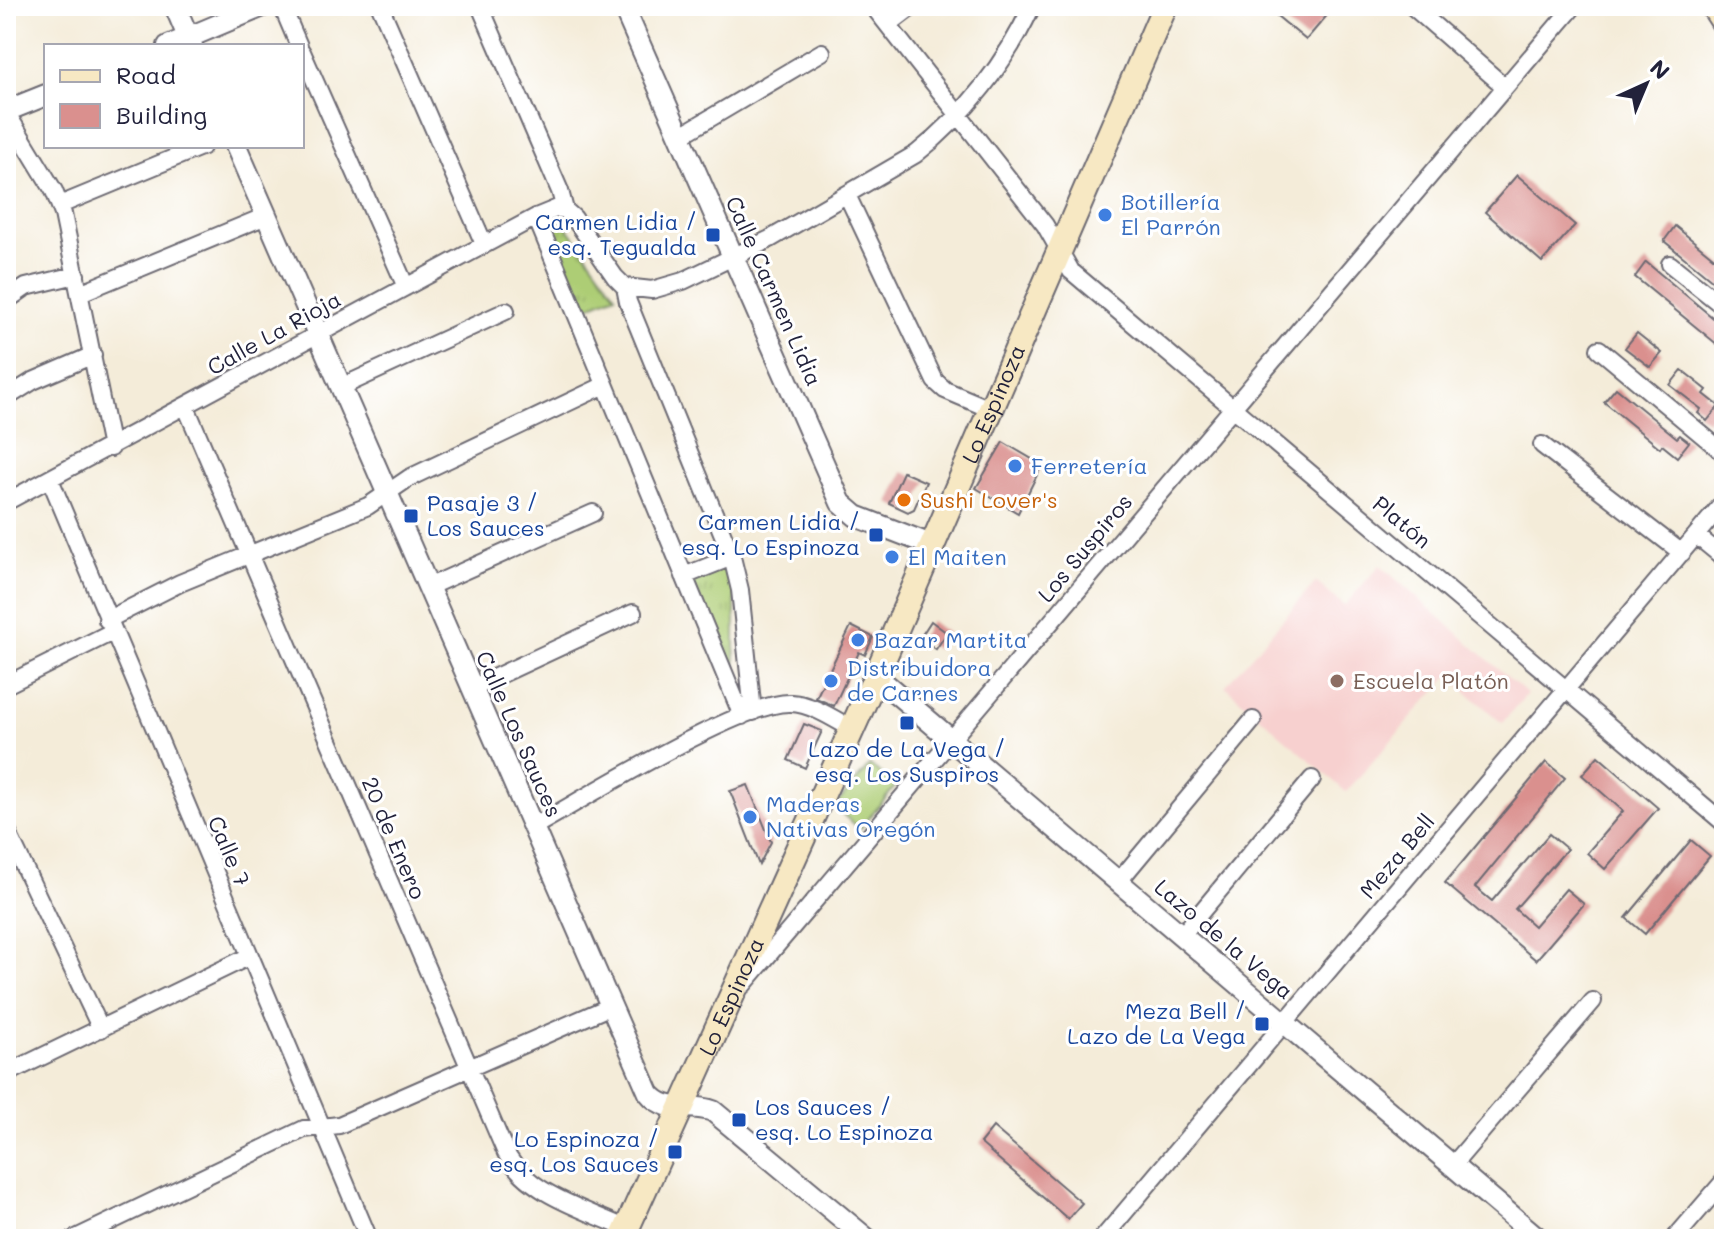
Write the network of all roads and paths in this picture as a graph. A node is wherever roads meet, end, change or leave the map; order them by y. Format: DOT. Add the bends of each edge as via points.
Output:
graph roads {
  1 [pos="175,6"];
  2 [pos="263,6"];
  3 [pos="282,6"];
  4 [pos="380,6"];
  5 [pos="480,6"];
  6 [pos="623,6"];
  7 [pos="873,6"];
  8 [pos="913,6"];
  9 [pos="1032,6"];
  10 [pos="1165,6"];
  11 [pos="1412,6"];
  12 [pos="1574,6"];
  13 [pos="1713,6"];
  14 [pos="1724,23"];
  15 [pos="888,25"];
  16 [pos="190,42"];
  17 [pos="298,44"];
  18 [pos="822,52"];
  19 [pos="304,57"];
  20 [pos="1505,87"];
  21 [pos="44,96"];
  22 [pos="6,112"];
  23 [pos="958,114"];
  24 [pos="680,136"];
  25 [pos="198,148"];
  26 [pos="237,148"];
  27 [pos="847,195"];
  28 [pos="60,205"];
  29 [pos="565,210"];
  30 [pos="266,216"];
  31 [pos="536,217"];
  32 [pos="484,244"];
  33 [pos="1059,250"];
  34 [pos="733,258"];
  35 [pos="1670,264"];
  36 [pos="76,275"];
  37 [pos="406,287"];
  38 [pos="625,287"];
  39 [pos="80,293"];
  40 [pos="6,301"];
  41 [pos="1724,307"];
  42 [pos="506,311"];
  43 [pos="318,334"];
  44 [pos="1599,349"];
  45 [pos="93,355"];
  46 [pos="605,385"];
  47 [pos="341,387"];
  48 [pos="6,398"];
  49 [pos="186,407"];
  50 [pos="1233,408"];
  51 [pos="990,409"];
  52 [pos="1542,445"];
  53 [pos="111,448"];
  54 [pos="1724,453"];
  55 [pos="50,479"];
  56 [pos="387,493"];
  57 [pos="6,502"];
  58 [pos="1724,502"];
  59 [pos="593,513"];
  60 [pos="1696,535"];
  61 [pos="931,545"];
  62 [pos="1682,553"];
  63 [pos="249,555"];
  64 [pos="732,557"];
  65 [pos="1724,558"];
  66 [pos="684,576"];
  67 [pos="428,587"];
  68 [pos="633,613"];
  69 [pos="110,626"];
  70 [pos="876,676"];
  71 [pos="6,685"];
  72 [pos="472,688"];
  73 [pos="1566,690"];
  74 [pos="748,714"];
  75 [pos="1253,720"];
  76 [pos="852,729"];
  77 [pos="951,739"];
  78 [pos="1312,779"];
  79 [pos="1724,823"];
  80 [pos="533,827"];
  81 [pos="6,829"];
  82 [pos="1119,881"];
  83 [pos="1182,935"];
  84 [pos="250,956"];
  85 [pos="729,1001"];
  86 [pos="1593,1001"];
  87 [pos="611,1006"];
  88 [pos="1285,1022"];
  89 [pos="101,1029"];
  90 [pos="469,1068"];
  91 [pos="6,1074"];
  92 [pos="682,1107"];
  93 [pos="322,1127"];
  94 [pos="1453,1165"];
  95 [pos="1724,1181"];
  96 [pos="625,1234"];
  97 [pos="74,1239"];
  98 [pos="369,1239"];
  99 [pos="867,1239"];
  100 [pos="1102,1239"];
  101 [pos="1539,1239"];
  102 [pos="1674,1239"];
  1 -- 16 [label="street"];
  2 -- 16 [label="street"];
  3 -- 17 [label="street"];
  4 -- 32 [label="street"];
  5 -- 29 [label="street"];
  6 -- 24 [label="street, Calle Carmen Lidia"];
  7 -- 15 [label="street, Platón"];
  8 -- 15 [label="street"];
  9 -- 23 [label="street" via="994,72"];
  10 -- 33 [label="main road, Lo Espinoza"];
  11 -- 20 [label="street"];
  12 -- 20 [label="street, Los Suspiros"];
  13 -- 14 [label="main road"];
  15 -- 23 [label="street, Platón"];
  18 -- 24 [label="street"];
  19 -- 37 [label="street"];
  20 -- 50 [label="street, Los Suspiros"];
  21 -- 22 [label="street"];
  22 -- 28 [label="street"];
  23 -- 27 [label="street" via="916,154"];
  23 -- 33 [label="street, Platón"];
  24 -- 34 [label="street, Calle Carmen Lidia"];
  25 -- 28 [label="street"];
  26 -- 30 [label="street, Calle Los Sauces"];
  27 -- 34 [label="street"];
  27 -- 51 [label="street" via="935,381"];
  28 -- 36 [label="street"];
  29 -- 31 [label="street, Calle La Rioja"];
  29 -- 38 [label="street"];
  30 -- 39 [label="street"];
  30 -- 43 [label="street, Calle Los Sauces"];
  31 -- 32 [label="street, Calle La Rioja"];
  31 -- 46 [label="street"];
  32 -- 37 [label="street, Calle La Rioja"];
  33 -- 50 [label="street, Platón" via="1071,271"];
  33 -- 51 [label="main road, Lo Espinoza"];
  34 -- 38 [label="street" via="663,289"];
  34 -- 61 [label="street, Calle Carmen Lidia" via="841,503 856,516"];
  35 -- 41 [label="street"];
  36 -- 39 [label="street"];
  36 -- 40 [label="street" via="26,287"];
  37 -- 43 [label="street, Calle La Rioja"];
  38 -- 64 [label="street"];
  39 -- 45 [label="street"];
  42 -- 47 [label="street"];
  43 -- 47 [label="street, Calle Los Sauces"];
  43 -- 49 [label="street, Calle La Rioja"];
  44 -- 54 [label="street"];
  45 -- 48 [label="street"];
  45 -- 53 [label="street"];
  46 -- 56 [label="street"];
  46 -- 66 [label="street"];
  47 -- 56 [label="street, Calle Los Sauces"];
  49 -- 53 [label="street, Calle La Rioja"];
  49 -- 63 [label="street, 20 de Enero"];
  50 -- 73 [label="street, Platón"];
  50 -- 77 [label="street, Los Suspiros"];
  51 -- 61 [label="main road, Lo Espinoza"];
  52 -- 62 [label="street"];
  53 -- 55 [label="street, Calle La Rioja"];
  55 -- 57 [label="street, Calle La Rioja"];
  55 -- 69 [label="street, Calle 7"];
  56 -- 63 [label="street" via="368,506"];
  56 -- 67 [label="street, Calle Los Sauces"];
  58 -- 60 [label="street, Meza Bell"];
  59 -- 67 [label="street"];
  60 -- 62 [label="street, Meza Bell"];
  60 -- 65 [label="street"];
  61 -- 70 [label="main road, Lo Espinoza"];
  62 -- 73 [label="street, Meza Bell"];
  63 -- 69 [label="street" via="157,594"];
  63 -- 90 [label="street, 20 de Enero"];
  64 -- 66 [label="street"];
  64 -- 74 [label="street" via="740,590"];
  66 -- 74 [label="street"];
  67 -- 72 [label="street, Calle Los Sauces"];
  68 -- 72 [label="street"];
  69 -- 71 [label="street"];
  69 -- 84 [label="street, Calle 7"];
  70 -- 76 [label="main road, Lo Espinoza"];
  70 -- 77 [label="street, Lazo de la Vega"];
  72 -- 80 [label="street, Calle Los Sauces"];
  73 -- 79 [label="street, Platón"];
  73 -- 88 [label="street, Meza Bell"];
  74 -- 76 [label="street" via="792,703"];
  74 -- 80 [label="street"];
  75 -- 82 [label="street"];
  76 -- 85 [label="main road, Lo Espinoza"];
  77 -- 82 [label="street, Lazo de la Vega"];
  77 -- 85 [label="street, Los Suspiros"];
  78 -- 83 [label="street"];
  80 -- 87 [label="street, Calle Los Sauces"];
  81 -- 89 [label="street"];
  82 -- 83 [label="street, Lazo de la Vega"];
  83 -- 88 [label="street, Lazo de la Vega"];
  84 -- 89 [label="street"];
  84 -- 93 [label="street, Calle 7"];
  85 -- 92 [label="main road, Lo Espinoza"];
  86 -- 94 [label="street"];
  87 -- 90 [label="street"];
  87 -- 92 [label="street, Calle Los Sauces" via="649,1093 662,1105"];
  88 -- 94 [label="street, Lazo de la Vega"];
  88 -- 100 [label="street, Meza Bell"];
  89 -- 91 [label="street"];
  90 -- 93 [label="street" via="339,1125"];
  90 -- 96 [label="street, 20 de Enero" via="519,1173"];
  92 -- 96 [label="main road, Lo Espinoza"];
  92 -- 99 [label="street, Calle Los Sauces" via="705,1107 723,1117"];
  93 -- 97 [label="street" via="304,1129"];
  93 -- 98 [label="street, Calle 7"];
  94 -- 101 [label="street, Lazo de la Vega"];
  95 -- 102 [label="street"];
}
